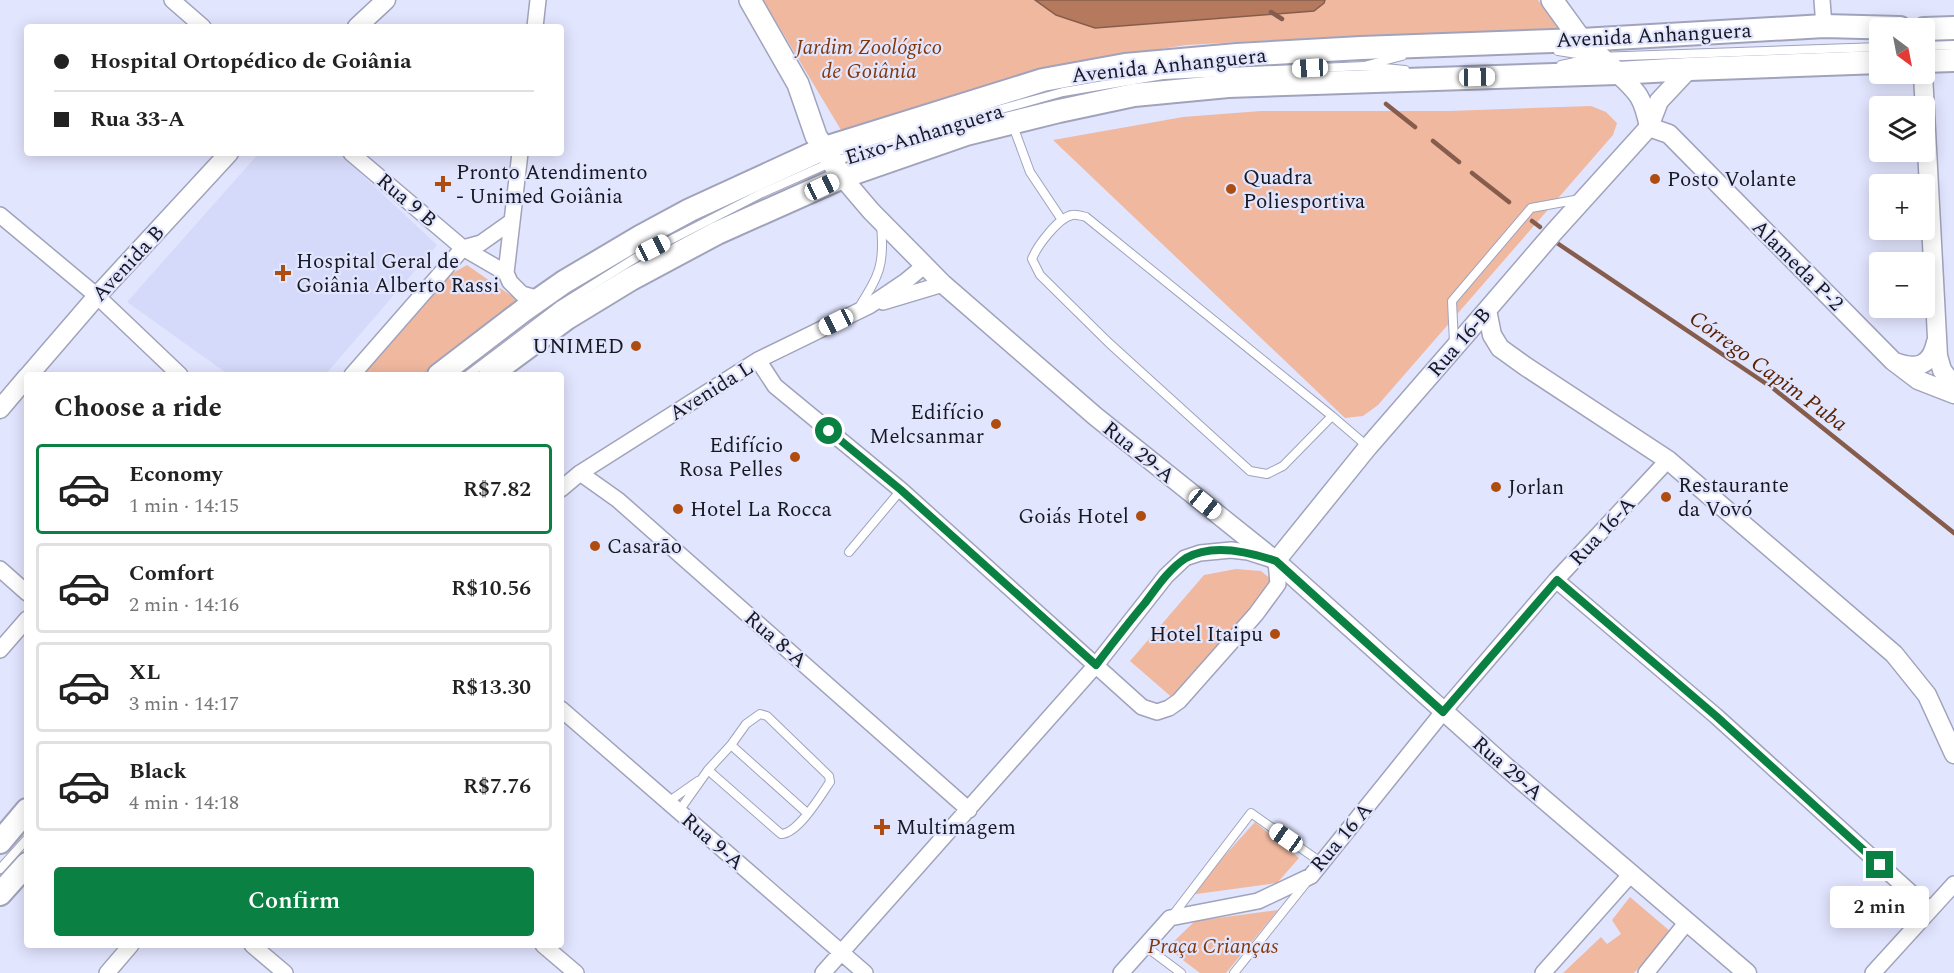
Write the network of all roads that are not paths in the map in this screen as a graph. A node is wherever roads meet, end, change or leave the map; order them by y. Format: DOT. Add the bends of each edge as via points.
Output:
graph roads {
  1 [pos="172,0"];
  2 [pos="386,0"];
  3 [pos="538,0"];
  4 [pos="750,0"];
  5 [pos="1552,0"];
  6 [pos="1822,0"];
  7 [pos="200,24"];
  8 [pos="360,24"];
  9 [pos="535,24"];
  10 [pos="1824,26"];
  11 [pos="1869,27"];
  12 [pos="1954,28"];
  13 [pos="1935,29"];
  14 [pos="1581,40"];
  15 [pos="1954,45"];
  16 [pos="1935,46"];
  17 [pos="1869,47"];
  18 [pos="1551,51"];
  19 [pos="1449,54"];
  20 [pos="1598,57"];
  21 [pos="1954,60"];
  22 [pos="1935,61"];
  23 [pos="1869,62"];
  24 [pos="1551,65"];
  25 [pos="1364,66"];
  26 [pos="1689,69"];
  27 [pos="1417,70"];
  28 [pos="1617,73"];
  29 [pos="1924,84"];
  30 [pos="1011,122"];
  31 [pos="1649,127"];
  32 [pos="226,156"];
  33 [pos="355,156"];
  34 [pos="520,156"];
  35 [pos="833,163"];
  36 [pos="1584,198"];
  37 [pos="0,215"];
  38 [pos="1062,219"];
  39 [pos="512,221"];
  40 [pos="881,221"];
  41 [pos="463,248"];
  42 [pos="925,265"];
  43 [pos="506,273"];
  44 [pos="944,284"];
  45 [pos="97,296"];
  46 [pos="528,301"];
  47 [pos="862,309"];
  48 [pos="1487,310"];
  49 [pos="1937,339"];
  50 [pos="1455,347"];
  51 [pos="758,360"];
  52 [pos="1893,361"];
  53 [pos="31,372"];
  54 [pos="177,372"];
  55 [pos="355,372"];
  56 [pos="443,372"];
  57 [pos="472,372"];
  58 [pos="494,372"];
  59 [pos="24,381"];
  60 [pos="1954,386"];
  61 [pos="1954,394"];
  62 [pos="0,409"];
  63 [pos="1332,416"];
  64 [pos="1368,447"];
  65 [pos="1668,460"];
  66 [pos="580,473"];
  67 [pos="564,486"];
  68 [pos="901,490"];
  69 [pos="849,552"];
  70 [pos="1276,561"];
  71 [pos="0,569"];
  72 [pos="1557,580"];
  73 [pos="24,590"];
  74 [pos="24,622"];
  75 [pos="0,650"];
  76 [pos="1096,665"];
  77 [pos="564,712"];
  78 [pos="1443,712"];
  79 [pos="731,745"];
  80 [pos="1954,754"];
  81 [pos="708,770"];
  82 [pos="702,779"];
  83 [pos="674,806"];
  84 [pos="969,810"];
  85 [pos="807,813"];
  86 [pos="24,814"];
  87 [pos="0,842"];
  88 [pos="24,842"];
  89 [pos="1322,863"];
  90 [pos="24,867"];
  91 [pos="0,869"];
  92 [pos="1631,874"];
  93 [pos="1311,876"];
  94 [pos="1954,884"];
  95 [pos="0,894"];
  96 [pos="1930,910"];
  97 [pos="1170,918"];
  98 [pos="1687,922"];
  99 [pos="1145,946"];
  100 [pos="128,948"];
  101 [pos="256,948"];
  102 [pos="547,948"];
  103 [pos="841,952"];
  104 [pos="107,973"];
  105 [pos="285,973"];
  106 [pos="576,973"];
  107 [pos="823,973"];
  108 [pos="865,973"];
  109 [pos="1121,973"];
  110 [pos="1181,973"];
  111 [pos="1233,973"];
  112 [pos="1543,973"];
  113 [pos="1646,973"];
  114 [pos="1747,973"];
  115 [pos="1873,973"];
  1 -- 7 [label="street"];
  2 -- 8 [label="street"];
  3 -- 9 [label="street"];
  4 -- 35 [label="main road" via="798,84 816,136"];
  5 -- 14 [label="main road"];
  6 -- 10 [label="street"];
  10 -- 11 [label="main road, Avenida Anhanguera"];
  10 -- 14 [label="main road, Avenida Anhanguera"];
  12 -- 13 [label="main road"];
  14 -- 20 [label="main road"];
  14 -- 35 [label="main road, Avenida Anhanguera" via="1350,48 1125,65 1042,80"];
  15 -- 16 [label="lane"];
  17 -- 20 [label="lane"];
  18 -- 20 [label="lane"];
  19 -- 25 [label="lane, Eixo-Anhanguera" via="1405,55"];
  20 -- 24 [label="lane"];
  20 -- 28 [label="main road"];
  21 -- 22 [label="main road"];
  23 -- 26 [label="main road, Avenida Anhanguera"];
  25 -- 27 [label="lane, Eixo-Anhanguera"];
  25 -- 35 [label="lane, Eixo-Anhanguera" via="1163,75 1063,92"];
  26 -- 28 [label="main road, Avenida Anhanguera"];
  26 -- 31 [label="street, Rua 16-B" via="1659,101"];
  28 -- 30 [label="main road, Avenida Anhanguera" via="1228,86 1134,95"];
  28 -- 31 [label="street" via="1639,94"];
  29 -- 49 [label="street"];
  30 -- 35 [label="main road, Avenida Anhanguera"];
  30 -- 38 [label="lane" via="1030,172"];
  31 -- 36 [label="street, Rua 16-B"];
  31 -- 52 [label="street, Alameda P-2" via="1668,134"];
  32 -- 45 [label="street, Avenida B"];
  33 -- 41 [label="street, Rua 9 B"];
  34 -- 39 [label="street"];
  35 -- 40 [label="street, Rua 29-A"];
  35 -- 46 [label="main road, Avenida Anhanguera" via="754,179 640,237"];
  35 -- 57 [label="lane, Eixo-Anhanguera" via="762,193 637,256 559,306"];
  35 -- 58 [label="main road, Avenida Anhanguera" via="567,318"];
  36 -- 48 [label="street, Rua 16-B"];
  36 -- 50 [label="lane" via="1531,208 1452,301"];
  37 -- 45 [label="street"];
  38 -- 63 [label="lane" via="1073,215 1086,217"];
  38 -- 63 [label="lane" via="1032,259 1040,275 1250,471 1267,474 1282,466"];
  39 -- 41 [label="street" via="481,243"];
  39 -- 43 [label="street"];
  40 -- 42 [label="street, Rua 29-A"];
  40 -- 47 [label="lane" via="881,265"];
  41 -- 43 [label="street, Rua 9 B"];
  41 -- 55 [label="street"];
  42 -- 44 [label="street, Rua 29-A"];
  42 -- 47 [label="street, Avenida L"];
  43 -- 46 [label="street"];
  44 -- 47 [label="street, Avenida L"];
  44 -- 70 [label="street, Rua 29-A" via="1095,417"];
  45 -- 53 [label="street, Avenida B"];
  45 -- 54 [label="street"];
  46 -- 56 [label="main road, Avenida Anhanguera"];
  47 -- 51 [label="street, Avenida L"];
  48 -- 50 [label="street, Rua 16-B"];
  48 -- 65 [label="street" via="1492,335 1500,348"];
  49 -- 52 [label="street" via="1931,358 1921,365"];
  49 -- 60 [label="street" via="1939,364"];
  50 -- 64 [label="street, Rua 16-B"];
  51 -- 66 [label="street, Avenida L"];
  51 -- 68 [label="street" via="775,386"];
  52 -- 61 [label="street, Alameda P-2" via="1918,380"];
  59 -- 62 [label="street, Avenida B"];
  63 -- 64 [label="lane"];
  64 -- 70 [label="street, Rua 16-B"];
  65 -- 72 [label="street, Rua 16-A"];
  65 -- 80 [label="street" via="1894,654 1927,695"];
  66 -- 67 [label="street, Avenida L"];
  66 -- 84 [label="street, Rua 8-A" via="618,500"];
  68 -- 69 [label="lane"];
  68 -- 76 [label="street"];
  70 -- 76 [label="street" via="1232,550 1185,558 1166,576"];
  70 -- 76 [label="street" via="1278,584 1256,614 1179,701 1168,708 1157,712 1142,706"];
  70 -- 78 [label="street, Rua 29-A"];
  71 -- 73 [label="street"];
  72 -- 78 [label="street, Rua 16-A"];
  72 -- 96 [label="street" via="1716,716"];
  74 -- 75 [label="street"];
  76 -- 84 [label="street"];
  77 -- 83 [label="street, Rua 9-A"];
  78 -- 89 [label="street, Rua 16 A"];
  78 -- 92 [label="street, Rua 29-A"];
  79 -- 81 [label="lane"];
  79 -- 85 [label="lane"];
  79 -- 85 [label="lane" via="746,724 760,714 767,717 829,776 830,782"];
  81 -- 82 [label="lane"];
  81 -- 85 [label="lane" via="781,834 791,832"];
  82 -- 83 [label="lane"];
  82 -- 83 [label="lane"];
  83 -- 103 [label="street, Rua 9-A"];
  84 -- 103 [label="street"];
  86 -- 87 [label="main road"];
  88 -- 91 [label="lane"];
  89 -- 93 [label="street, Rua 16 A"];
  89 -- 97 [label="lane" via="1251,813"];
  90 -- 95 [label="main road"];
  92 -- 98 [label="street, Rua 29-A"];
  92 -- 112 [label="street"];
  93 -- 97 [label="street, Rua 16 A" via="1258,902"];
  93 -- 111 [label="lane"];
  94 -- 96 [label="street"];
  96 -- 115 [label="street"];
  97 -- 99 [label="street"];
  98 -- 113 [label="street"];
  98 -- 114 [label="street, Rua 29-A"];
  99 -- 109 [label="street"];
  99 -- 110 [label="lane"];
  100 -- 104 [label="street"];
  101 -- 105 [label="street"];
  102 -- 106 [label="street"];
  103 -- 107 [label="street"];
  103 -- 108 [label="street, Rua 9-A"];
}
